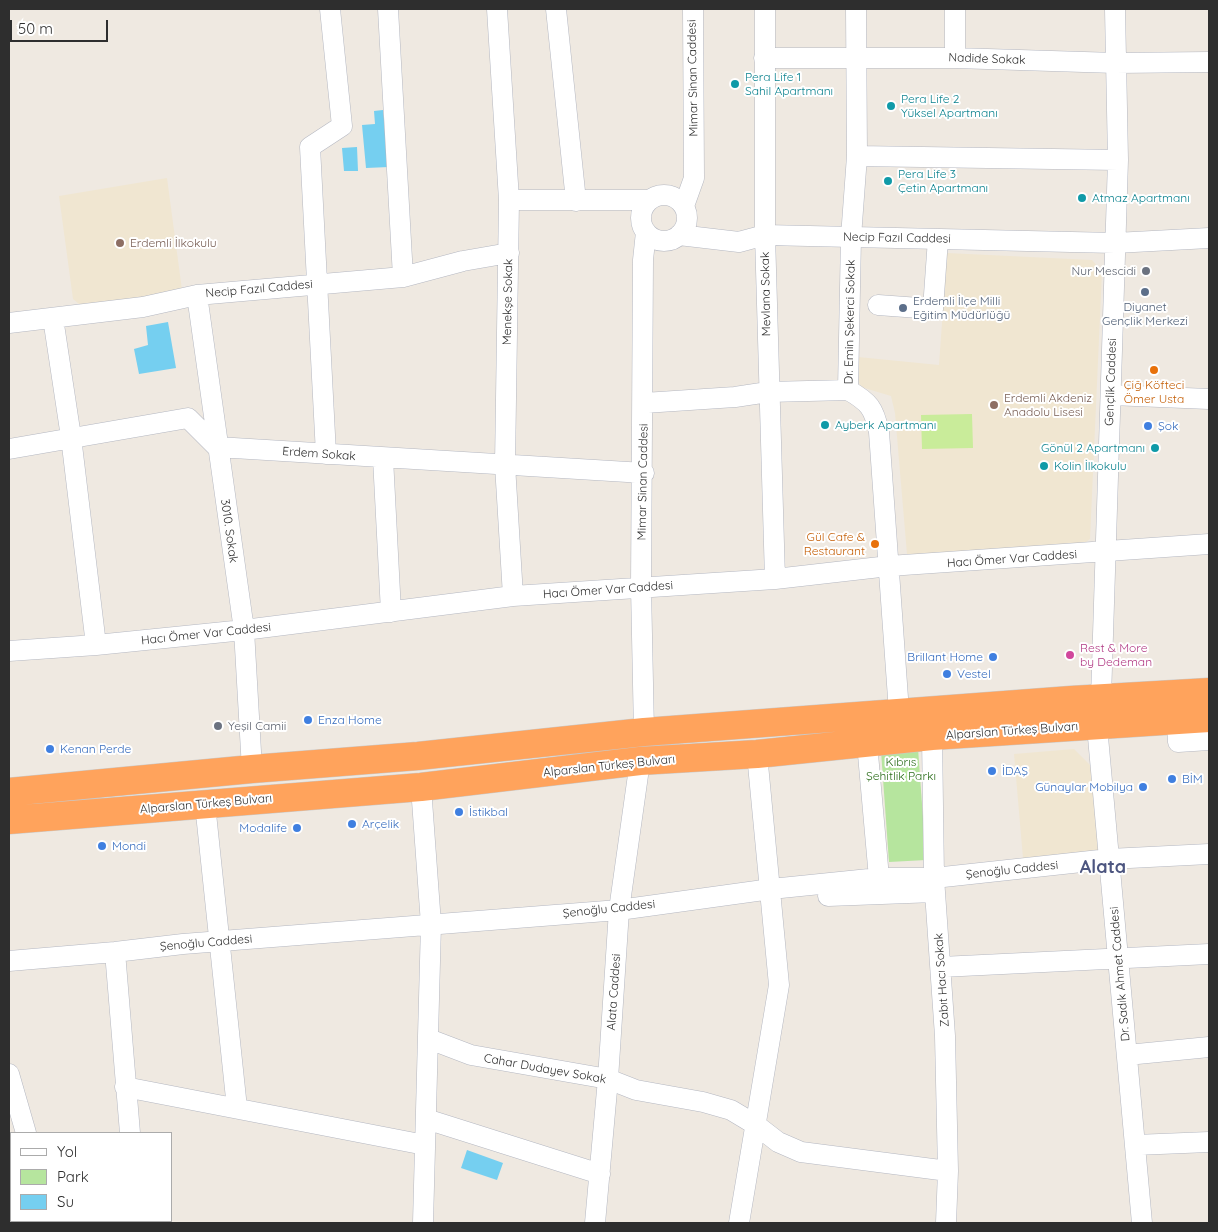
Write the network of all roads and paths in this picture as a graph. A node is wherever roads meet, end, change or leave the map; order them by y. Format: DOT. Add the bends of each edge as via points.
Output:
graph roads {
  1 [pos="330,9"];
  2 [pos="388,9"];
  3 [pos="498,9"];
  4 [pos="556,9"];
  5 [pos="693,9"];
  6 [pos="765,9"];
  7 [pos="856,9"];
  8 [pos="955,9"];
  9 [pos="1115,9"];
  10 [pos="764,58"];
  11 [pos="857,58"];
  12 [pos="955,58"];
  13 [pos="1209,62"];
  14 [pos="1116,63"];
  15 [pos="857,156"];
  16 [pos="1118,160"];
  17 [pos="509,200"];
  18 [pos="649,200"];
  19 [pos="576,201"];
  20 [pos="684,206"];
  21 [pos="646,232"];
  22 [pos="679,235"];
  23 [pos="765,236"];
  24 [pos="852,237"];
  25 [pos="1209,238"];
  26 [pos="938,239"];
  27 [pos="1115,243"];
  28 [pos="509,253"];
  29 [pos="403,276"];
  30 [pos="318,284"];
  31 [pos="197,295"];
  32 [pos="878,305"];
  33 [pos="52,318"];
  34 [pos="9,323"];
  35 [pos="848,390"];
  36 [pos="768,392"];
  37 [pos="1111,395"];
  38 [pos="1209,400"];
  39 [pos="644,403"];
  40 [pos="71,437"];
  41 [pos="217,447"];
  42 [pos="9,449"];
  43 [pos="326,454"];
  44 [pos="383,458"];
  45 [pos="505,465"];
  46 [pos="644,473"];
  47 [pos="1209,544"];
  48 [pos="1106,553"];
  49 [pos="890,566"];
  50 [pos="775,579"];
  51 [pos="642,588"];
  52 [pos="513,596"];
  53 [pos="391,612"];
  54 [pos="244,630"];
  55 [pos="96,645"];
  56 [pos="9,652"];
  57 [pos="1209,692"];
  58 [pos="1101,698"];
  59 [pos="900,712"];
  60 [pos="1209,718"];
  61 [pos="1177,720"];
  62 [pos="1097,726"];
  63 [pos="644,732"];
  64 [pos="932,736"];
  65 [pos="1209,740"];
  66 [pos="867,743"];
  67 [pos="757,754"];
  68 [pos="640,761"];
  69 [pos="252,769"];
  70 [pos="421,787"];
  71 [pos="9,792"];
  72 [pos="205,804"];
  73 [pos="9,820"];
  74 [pos="1209,854"];
  75 [pos="1109,859"];
  76 [pos="879,878"];
  77 [pos="934,885"];
  78 [pos="771,889"];
  79 [pos="791,900"];
  80 [pos="619,910"];
  81 [pos="431,924"];
  82 [pos="221,941"];
  83 [pos="115,952"];
  84 [pos="1209,954"];
  85 [pos="1118,959"];
  86 [pos="9,961"];
  87 [pos="942,967"];
  88 [pos="428,1039"];
  89 [pos="1209,1047"];
  90 [pos="1127,1055"];
  91 [pos="9,1074"];
  92 [pos="608,1079"];
  93 [pos="125,1087"];
  94 [pos="237,1108"];
  95 [pos="426,1119"];
  96 [pos="756,1125"];
  97 [pos="26,1132"];
  98 [pos="130,1132"];
  99 [pos="1209,1142"];
  100 [pos="425,1144"];
  101 [pos="1135,1145"];
  102 [pos="948,1171"];
  103 [pos="600,1174"];
  104 [pos="423,1223"];
  105 [pos="595,1223"];
  106 [pos="739,1223"];
  107 [pos="946,1223"];
  108 [pos="1142,1223"];
  1 -- 30 [label="street" via="342,126 310,147"];
  2 -- 29 [label="street"];
  3 -- 17 [label="street, Menekşe Sokak"];
  4 -- 19 [label="street"];
  5 -- 20 [label="street, Mimar Sinan Caddesi" via="694,178"];
  6 -- 10 [label="street, Mevlana Sokak"];
  7 -- 11 [label="street, Dr. Emin Şekerci Sokak"];
  8 -- 12 [label="street"];
  9 -- 14 [label="street, Gençlik Caddesi"];
  10 -- 11 [label="street, Nadide Sokak"];
  10 -- 23 [label="street, Mevlana Sokak"];
  11 -- 12 [label="street, Nadide Sokak"];
  11 -- 15 [label="street, Dr. Emin Şekerci Sokak"];
  12 -- 14 [label="street, Nadide Sokak"];
  13 -- 14 [label="street, Nadide Sokak"];
  14 -- 16 [label="street, Gençlik Caddesi"];
  15 -- 16 [label="street"];
  15 -- 24 [label="street, Dr. Emin Şekerci Sokak"];
  16 -- 27 [label="street, Gençlik Caddesi"];
  17 -- 19 [label="street"];
  17 -- 28 [label="street, Menekşe Sokak"];
  18 -- 19 [label="street"];
  18 -- 20 [label="street" via="664,195"];
  18 -- 21 [label="street" via="641,219"];
  20 -- 22 [label="street" via="686,224"];
  21 -- 22 [label="street" via="658,240 673,239"];
  21 -- 39 [label="street, Mimar Sinan Caddesi"];
  22 -- 23 [label="street, Necip Fazıl Caddesi" via="739,242"];
  23 -- 24 [label="street, Necip Fazıl Caddesi"];
  23 -- 36 [label="street, Mevlana Sokak"];
  24 -- 26 [label="street, Necip Fazıl Caddesi"];
  24 -- 35 [label="street, Dr. Emin Şekerci Sokak"];
  25 -- 27 [label="street, Necip Fazıl Caddesi"];
  26 -- 27 [label="street, Necip Fazıl Caddesi"];
  26 -- 32 [label="street" via="933,309"];
  27 -- 37 [label="street, Gençlik Caddesi"];
  28 -- 29 [label="street, Necip Fazıl Caddesi"];
  28 -- 45 [label="street, Menekşe Sokak"];
  29 -- 30 [label="street, Necip Fazıl Caddesi"];
  30 -- 31 [label="street, Necip Fazıl Caddesi"];
  30 -- 43 [label="street"];
  31 -- 33 [label="street, Necip Fazıl Caddesi" via="143,307"];
  31 -- 41 [label="street, 3010. Sokak"];
  33 -- 34 [label="street, Necip Fazıl Caddesi"];
  33 -- 40 [label="street"];
  35 -- 36 [label="street"];
  35 -- 49 [label="street, Dr. Emin Şekerci Sokak" via="864,399 875,413 880,432"];
  36 -- 39 [label="street"];
  36 -- 50 [label="street, Mevlana Sokak"];
  37 -- 38 [label="street"];
  37 -- 48 [label="street, Gençlik Caddesi"];
  39 -- 46 [label="street, Mimar Sinan Caddesi"];
  40 -- 41 [label="street" via="188,418"];
  40 -- 42 [label="street"];
  40 -- 55 [label="street"];
  41 -- 43 [label="street, Erdem Sokak"];
  41 -- 54 [label="street, 3010. Sokak"];
  43 -- 44 [label="street, Erdem Sokak"];
  44 -- 45 [label="street, Erdem Sokak"];
  44 -- 53 [label="street"];
  45 -- 46 [label="street, Erdem Sokak"];
  45 -- 52 [label="street, Menekşe Sokak"];
  46 -- 51 [label="street, Mimar Sinan Caddesi"];
  47 -- 48 [label="street, Hacı Ömer Var Caddesi"];
  48 -- 49 [label="street, Hacı Ömer Var Caddesi"];
  48 -- 58 [label="street, Gençlik Caddesi"];
  49 -- 50 [label="street, Hacı Ömer Var Caddesi"];
  49 -- 59 [label="street, Dr. Emin Şekerci Sokak"];
  50 -- 51 [label="street, Hacı Ömer Var Caddesi"];
  51 -- 52 [label="street, Hacı Ömer Var Caddesi"];
  51 -- 63 [label="street, Mimar Sinan Caddesi"];
  52 -- 53 [label="street, Hacı Ömer Var Caddesi"];
  53 -- 54 [label="street, Hacı Ömer Var Caddesi"];
  54 -- 55 [label="street, Hacı Ömer Var Caddesi"];
  54 -- 69 [label="street, 3010. Sokak"];
  55 -- 56 [label="street, Hacı Ömer Var Caddesi"];
  57 -- 58 [label="highway"];
  58 -- 59 [label="highway"];
  58 -- 62 [label="street, Gençlik Caddesi"];
  59 -- 63 [label="highway"];
  60 -- 61 [label="highway, Alparslan Türkeş Bulvarı"];
  61 -- 62 [label="highway, Alparslan Türkeş Bulvarı"];
  61 -- 65 [label="street" via="1178,742"];
  62 -- 64 [label="highway, Alparslan Türkeş Bulvarı"];
  62 -- 75 [label="street, Dr. Sadık Ahmet Caddesi"];
  63 -- 69 [label="highway" via="418,756"];
  64 -- 66 [label="highway, Alparslan Türkeş Bulvarı"];
  64 -- 77 [label="street, Zabıt Hacı Sokak"];
  66 -- 67 [label="highway, Alparslan Türkeş Bulvarı"];
  66 -- 76 [label="street"];
  67 -- 68 [label="highway, Alparslan Türkeş Bulvarı"];
  67 -- 78 [label="street"];
  68 -- 70 [label="highway, Alparslan Türkeş Bulvarı"];
  68 -- 80 [label="street, Alata Caddesi"];
  69 -- 71 [label="highway"];
  70 -- 72 [label="highway, Alparslan Türkeş Bulvarı"];
  70 -- 81 [label="street"];
  72 -- 73 [label="highway, Alparslan Türkeş Bulvarı"];
  72 -- 82 [label="street"];
  74 -- 75 [label="street, Şenoğlu Caddesi"];
  75 -- 77 [label="street, Şenoğlu Caddesi"];
  75 -- 85 [label="street, Dr. Sadık Ahmet Caddesi"];
  76 -- 77 [label="street, Şenoğlu Caddesi"];
  76 -- 78 [label="street, Şenoğlu Caddesi"];
  77 -- 79 [label="street"];
  77 -- 87 [label="street, Zabıt Hacı Sokak"];
  78 -- 80 [label="street, Şenoğlu Caddesi"];
  78 -- 96 [label="street" via="779,986"];
  80 -- 81 [label="street, Şenoğlu Caddesi"];
  80 -- 92 [label="street, Alata Caddesi"];
  81 -- 82 [label="street, Şenoğlu Caddesi"];
  81 -- 88 [label="street"];
  82 -- 83 [label="street, Şenoğlu Caddesi"];
  82 -- 94 [label="street"];
  83 -- 86 [label="street, Şenoğlu Caddesi"];
  83 -- 93 [label="street"];
  84 -- 85 [label="street"];
  85 -- 87 [label="street"];
  85 -- 90 [label="street, Dr. Sadık Ahmet Caddesi"];
  87 -- 102 [label="street, Zabıt Hacı Sokak"];
  88 -- 92 [label="street, Cahar Dudayev Sokak" via="471,1056"];
  88 -- 95 [label="street"];
  89 -- 90 [label="street"];
  90 -- 101 [label="street, Dr. Sadık Ahmet Caddesi"];
  91 -- 97 [label="street"];
  92 -- 96 [label="street, Cahar Dudayev Sokak" via="636,1090 730,1110"];
  92 -- 103 [label="street, Alata Caddesi"];
  93 -- 94 [label="street"];
  93 -- 98 [label="street"];
  94 -- 100 [label="street"];
  95 -- 100 [label="street"];
  95 -- 103 [label="street"];
  96 -- 102 [label="street, Cahar Dudayev Sokak" via="778,1142 801,1152"];
  96 -- 106 [label="street"];
  99 -- 101 [label="street"];
  100 -- 104 [label="street"];
  101 -- 108 [label="street, Dr. Sadık Ahmet Caddesi"];
  102 -- 107 [label="street, Zabıt Hacı Sokak"];
  103 -- 105 [label="street, Alata Caddesi"];
}
